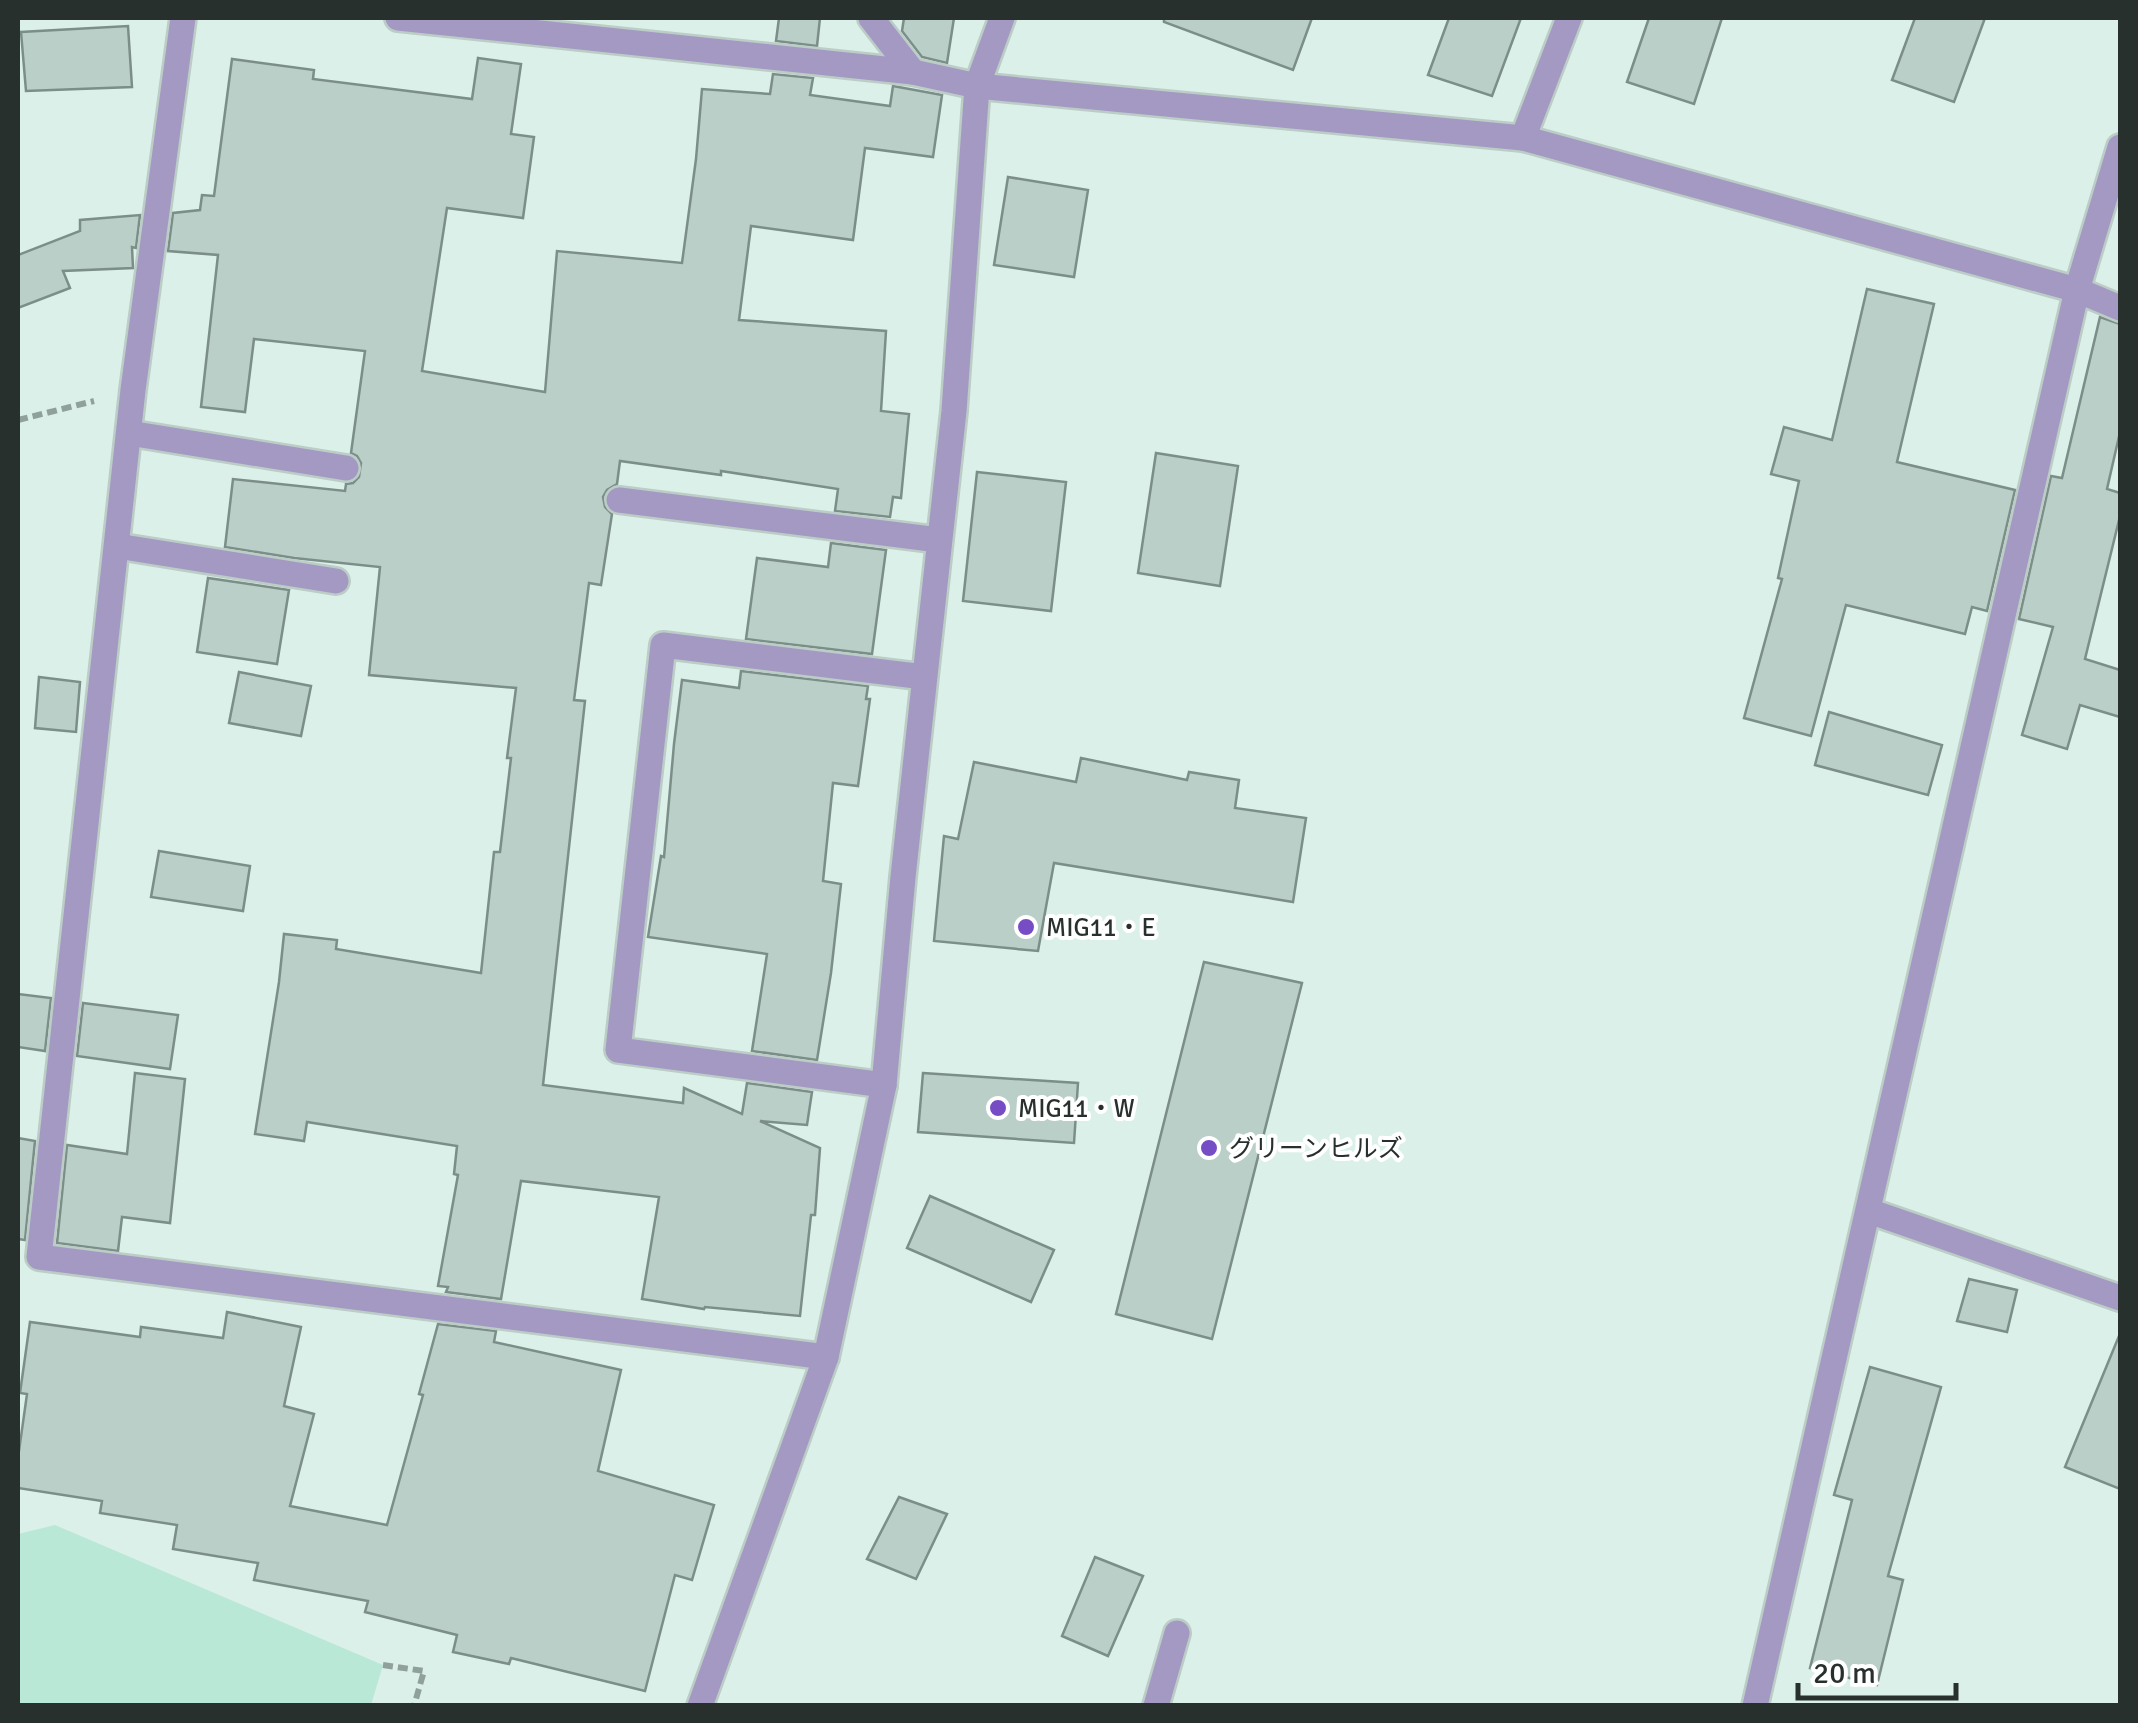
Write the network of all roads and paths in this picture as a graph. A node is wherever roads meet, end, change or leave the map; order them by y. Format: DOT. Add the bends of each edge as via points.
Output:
graph roads {
  1 [pos="183,18"];
  2 [pos="398,18"];
  3 [pos="870,18"];
  4 [pos="1002,18"];
  5 [pos="1569,18"];
  6 [pos="913,72"];
  7 [pos="977,86"];
  8 [pos="1523,138"];
  9 [pos="2120,148"];
  10 [pos="2077,290"];
  11 [pos="2120,308"];
  12 [pos="134,390"];
  13 [pos="18,420"];
  14 [pos="129,432"];
  15 [pos="346,468"];
  16 [pos="619,500"];
  17 [pos="939,540"];
  18 [pos="117,546"];
  19 [pos="336,581"];
  20 [pos="924,677"];
  21 [pos="884,1085"];
  22 [pos="1868,1211"];
  23 [pos="2120,1298"];
  24 [pos="826,1358"];
  25 [pos="1177,1633"];
  26 [pos="383,1666"];
  27 [pos="414,1706"];
  28 [pos="700,1706"];
  29 [pos="1156,1706"];
  30 [pos="1756,1706"];
  1 -- 12 [label="street"];
  2 -- 6 [label="street"];
  3 -- 6 [label="street"];
  4 -- 7 [label="street"];
  5 -- 8 [label="street"];
  6 -- 7 [label="street"];
  7 -- 8 [label="street"];
  7 -- 17 [label="street"];
  8 -- 10 [label="street"];
  9 -- 10 [label="street"];
  10 -- 11 [label="street"];
  10 -- 22 [label="street"];
  12 -- 13 [label="path"];
  12 -- 14 [label="street"];
  14 -- 15 [label="street"];
  14 -- 18 [label="street"];
  16 -- 17 [label="street"];
  17 -- 20 [label="street"];
  18 -- 19 [label="street"];
  18 -- 24 [label="street" via="40,1257"];
  20 -- 21 [label="street"];
  20 -- 21 [label="street" via="662,645 618,1050"];
  21 -- 24 [label="street"];
  22 -- 23 [label="street"];
  22 -- 30 [label="street"];
  24 -- 28 [label="street"];
  25 -- 29 [label="street"];
  26 -- 27 [label="path" via="424,1670"];
}
